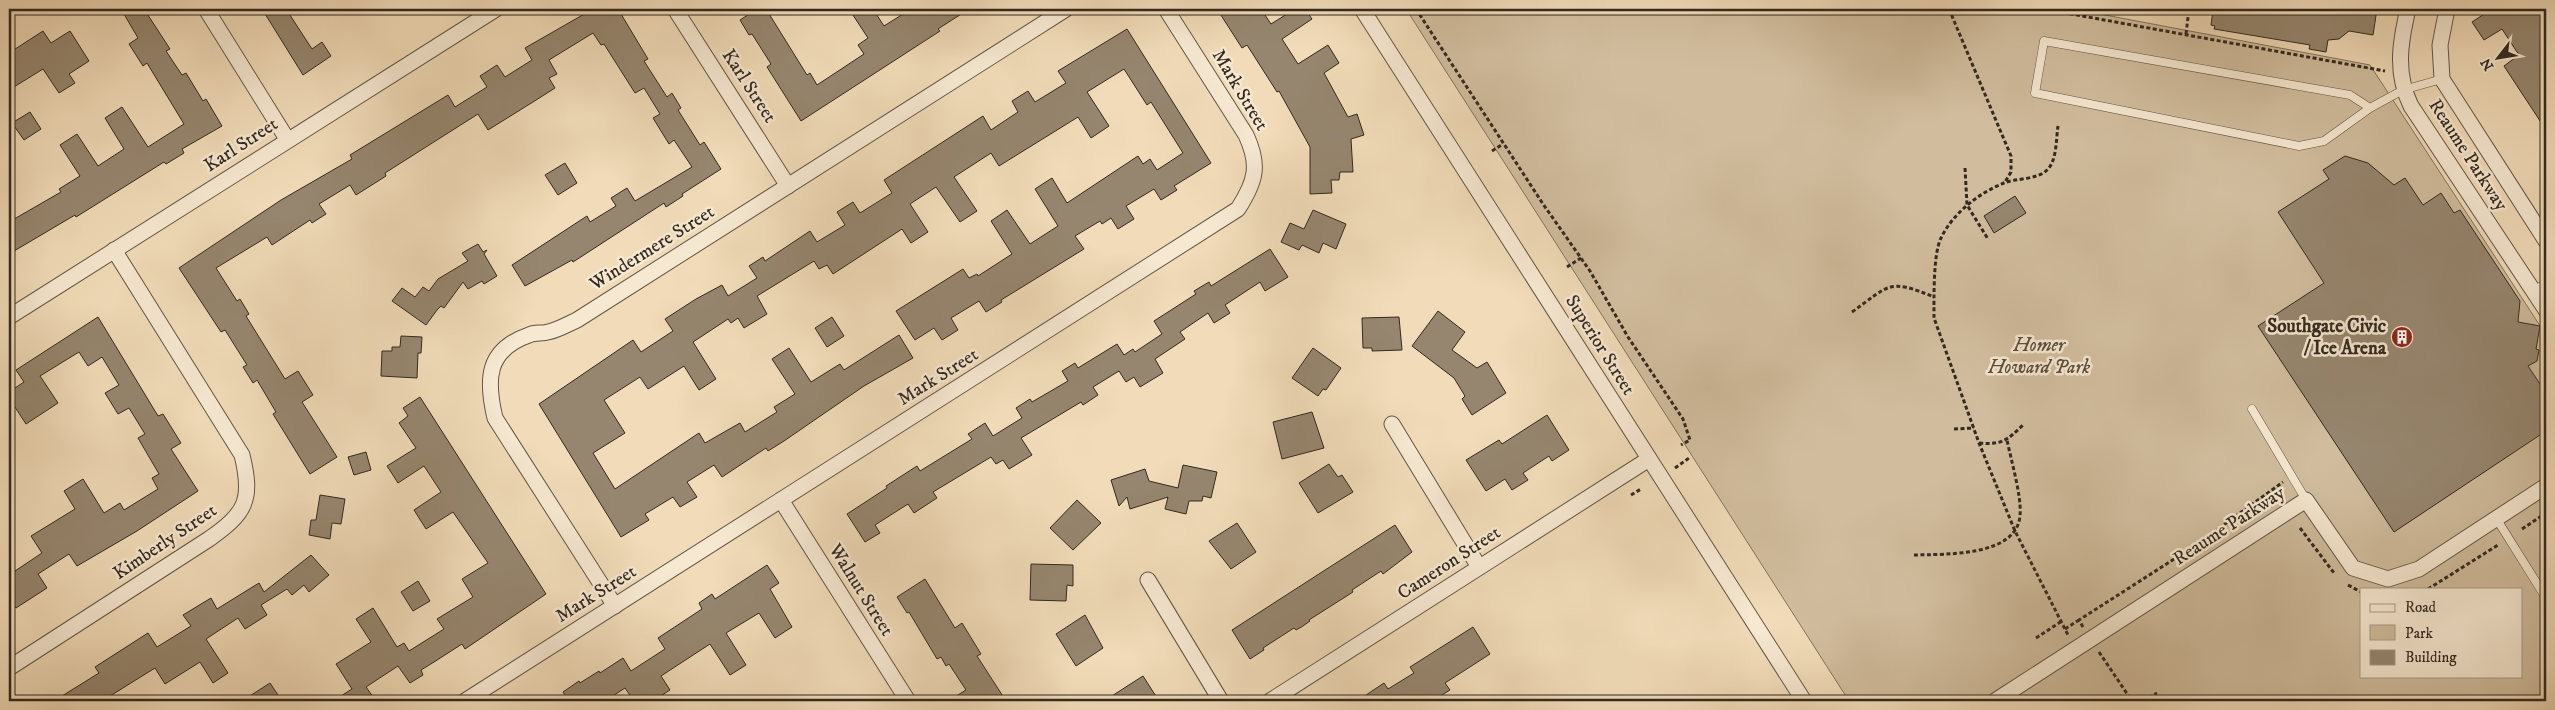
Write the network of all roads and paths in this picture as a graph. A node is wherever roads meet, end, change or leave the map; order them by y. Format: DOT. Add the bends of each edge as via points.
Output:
graph roads {
  1 [pos="206,9"];
  2 [pos="496,9"];
  3 [pos="675,9"];
  4 [pos="1066,9"];
  5 [pos="1166,9"];
  6 [pos="1362,9"];
  7 [pos="1417,9"];
  8 [pos="1949,9"];
  9 [pos="2044,9"];
  10 [pos="2189,9"];
  11 [pos="2408,9"];
  12 [pos="2447,9"];
  13 [pos="2186,34"];
  14 [pos="2442,79"];
  15 [pos="2401,83"];
  16 [pos="2370,108"];
  17 [pos="2058,126"];
  18 [pos="288,139"];
  19 [pos="1503,144"];
  20 [pos="1492,151"];
  21 [pos="1965,168"];
  22 [pos="2004,182"];
  23 [pos="788,186"];
  24 [pos="1967,205"];
  25 [pos="1988,239"];
  26 [pos="2546,241"];
  27 [pos="114,250"];
  28 [pos="1581,258"];
  29 [pos="1567,267"];
  30 [pos="2540,287"];
  31 [pos="1934,297"];
  32 [pos="2546,310"];
  33 [pos="1852,312"];
  34 [pos="9,317"];
  35 [pos="2252,409"];
  36 [pos="1392,424"];
  37 [pos="2023,425"];
  38 [pos="1974,428"];
  39 [pos="1954,429"];
  40 [pos="2007,440"];
  41 [pos="1980,443"];
  42 [pos="1681,445"];
  43 [pos="1689,458"];
  44 [pos="1649,459"];
  45 [pos="1670,471"];
  46 [pos="2285,480"];
  47 [pos="2546,486"];
  48 [pos="1641,489"];
  49 [pos="1631,495"];
  50 [pos="781,500"];
  51 [pos="2306,500"];
  52 [pos="2546,513"];
  53 [pos="2496,518"];
  54 [pos="2522,529"];
  55 [pos="2015,531"];
  56 [pos="2498,545"];
  57 [pos="1914,555"];
  58 [pos="1479,567"];
  59 [pos="1148,580"];
  60 [pos="2430,588"];
  61 [pos="2546,598"];
  62 [pos="615,606"];
  63 [pos="2079,620"];
  64 [pos="2062,621"];
  65 [pos="2066,629"];
  66 [pos="2085,629"];
  67 [pos="2036,638"];
  68 [pos="2070,639"];
  69 [pos="2096,647"];
  70 [pos="9,668"];
  71 [pos="2156,693"];
  72 [pos="465,701"];
  73 [pos="908,701"];
  74 [pos="1221,701"];
  75 [pos="1270,701"];
  76 [pos="1804,701"];
  77 [pos="1995,701"];
  78 [pos="2132,701"];
  79 [pos="2143,701"];
  1 -- 18 [label="street"];
  2 -- 18 [label="street, Karl Street"];
  3 -- 23 [label="street, Karl Street"];
  4 -- 23 [label="street, Windermere Street"];
  5 -- 50 [label="street, Mark Street" via="1252,148 1255,162 1253,181 1238,209"];
  6 -- 44 [label="street, Superior Street"];
  7 -- 19 [label="path"];
  8 -- 22 [label="path" via="2011,156 2011,172"];
  9 -- 13 [label="path"];
  10 -- 13 [label="path"];
  11 -- 15 [label="street, Reaume Parkway" via="2399,57"];
  12 -- 14 [label="street, Reaume Parkway" via="2440,45"];
  13 -- 15 [label="path" via="2374,68"];
  14 -- 15 [label="lane"];
  14 -- 26 [label="street, Reaume Parkway"];
  15 -- 16 [label="lane"];
  15 -- 30 [label="street, Reaume Parkway" via="2411,106"];
  16 -- 16 [label="lane" via="2350,95 2044,41 2036,93 2299,146 2324,141"];
  17 -- 22 [label="path" via="2053,162 2047,171 2038,176"];
  18 -- 27 [label="street, Karl Street"];
  19 -- 20 [label="path"];
  19 -- 28 [label="path"];
  21 -- 24 [label="path"];
  22 -- 24 [label="path"];
  23 -- 62 [label="street, Windermere Street" via="577,320 515,341 501,352 492,367 489,392 496,418"];
  24 -- 25 [label="path"];
  24 -- 31 [label="path" via="1940,239"];
  27 -- 34 [label="street, Karl Street"];
  27 -- 70 [label="street, Kimberly Street" via="242,455 248,481 246,499 237,516 209,539"];
  28 -- 29 [label="path"];
  28 -- 42 [label="path" via="1643,361 1683,419 1690,440"];
  30 -- 32 [label="street, Reaume Parkway"];
  31 -- 33 [label="path" via="1908,286 1889,286"];
  31 -- 38 [label="path" via="1934,318"];
  35 -- 51 [label="lane"];
  36 -- 58 [label="street"];
  37 -- 40 [label="path"];
  38 -- 39 [label="path"];
  38 -- 41 [label="path"];
  40 -- 41 [label="path" via="1996,445"];
  40 -- 55 [label="path" via="2020,516"];
  41 -- 55 [label="path"];
  43 -- 45 [label="path"];
  44 -- 58 [label="street, Cameron Street"];
  44 -- 76 [label="street, Superior Street"];
  46 -- 63 [label="path" via="2193,547"];
  47 -- 53 [label="street, Reaume Parkway"];
  48 -- 49 [label="path"];
  50 -- 62 [label="street, Mark Street"];
  50 -- 73 [label="street, Walnut Street"];
  51 -- 53 [label="street, Reaume Parkway" via="2353,568 2388,579 2419,568"];
  51 -- 77 [label="street, Reaume Parkway"];
  52 -- 54 [label="path"];
  53 -- 61 [label="lane"];
  55 -- 57 [label="path" via="2005,543 1978,550"];
  55 -- 64 [label="path"];
  56 -- 60 [label="path"];
  58 -- 75 [label="street, Cameron Street"];
  59 -- 74 [label="street"];
  62 -- 72 [label="street, Mark Street"];
  63 -- 65 [label="path"];
  63 -- 66 [label="path"];
  64 -- 65 [label="path"];
  64 -- 67 [label="path"];
  65 -- 68 [label="path"];
  69 -- 78 [label="path"];
  71 -- 79 [label="path"];
}
